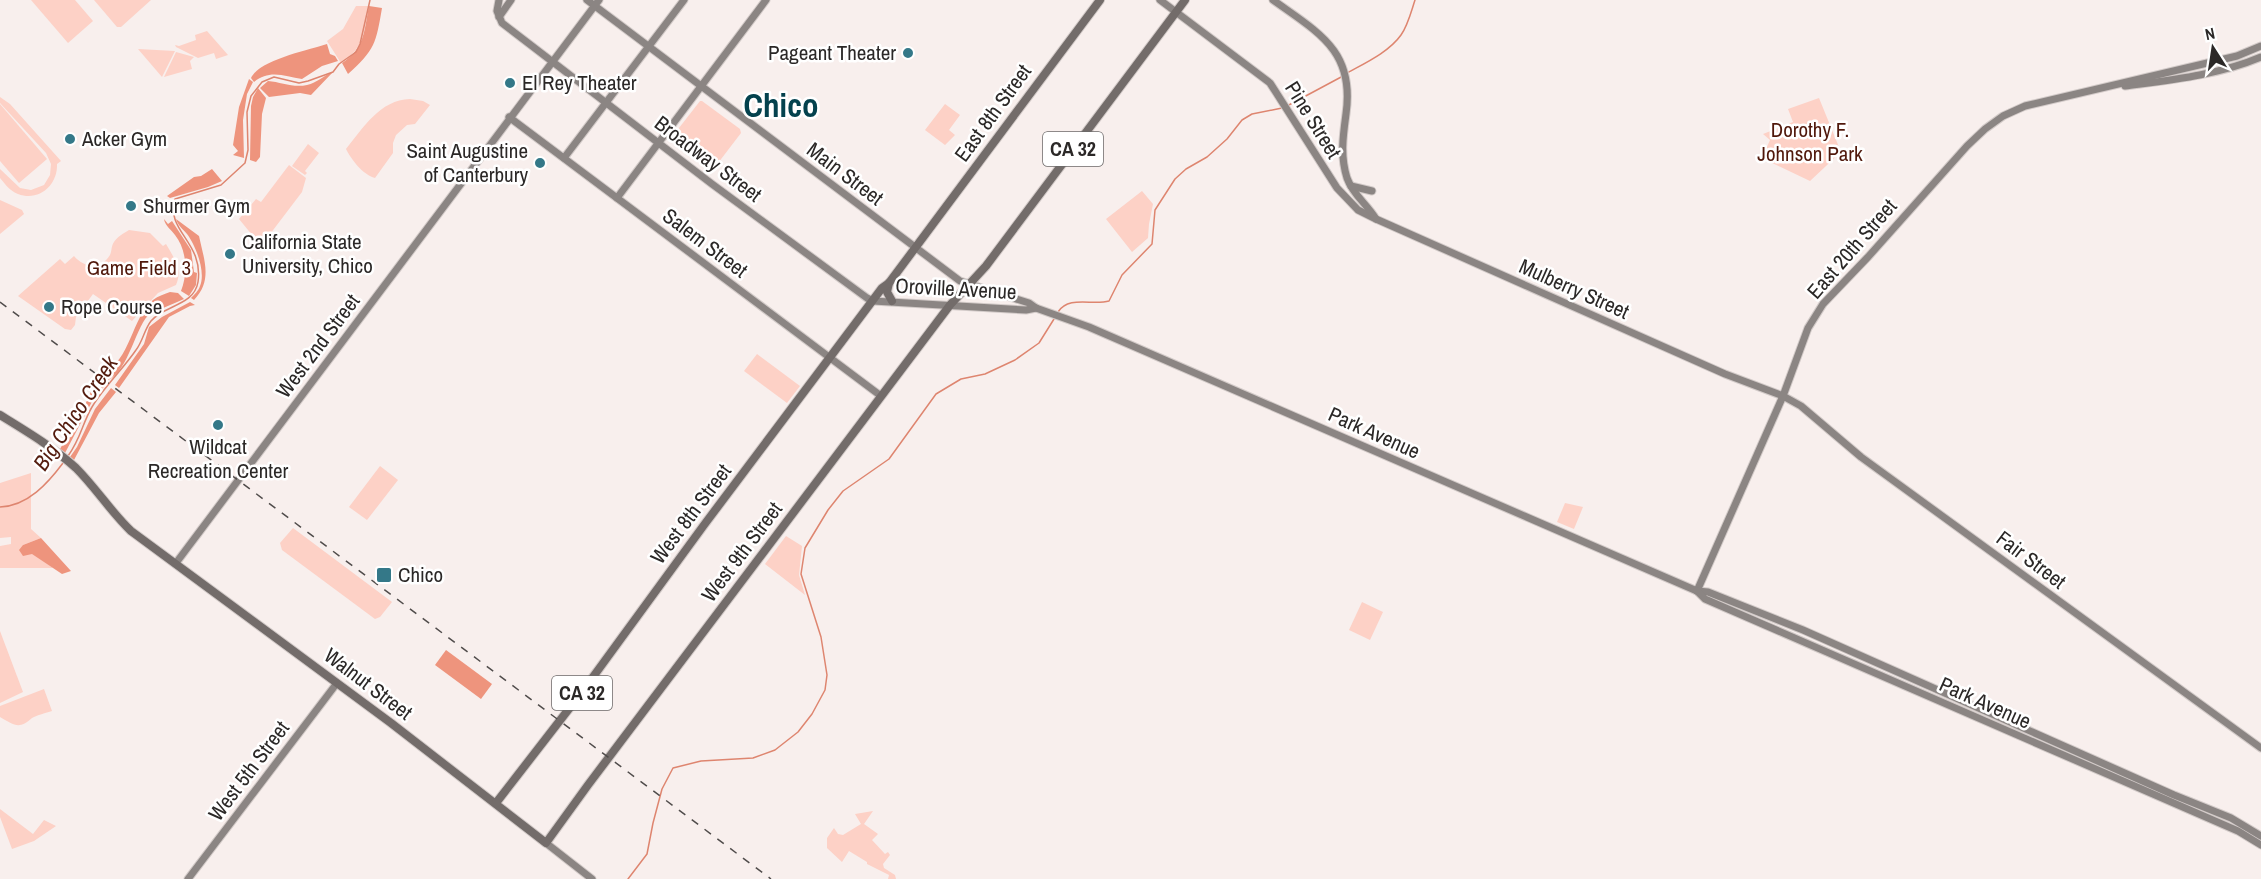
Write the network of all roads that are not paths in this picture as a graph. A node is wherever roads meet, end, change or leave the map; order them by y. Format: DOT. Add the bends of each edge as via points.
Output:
graph roads {
  1 [pos="499,0"];
  2 [pos="511,0"];
  3 [pos="587,0"];
  4 [pos="684,0"];
  5 [pos="766,0"];
  6 [pos="1100,0"];
  7 [pos="1160,0"];
  8 [pos="1185,0"];
  9 [pos="1273,0"];
  10 [pos="597,3"];
  11 [pos="1176,12"];
  12 [pos="498,17"];
  13 [pos="2261,46"];
  14 [pos="649,47"];
  15 [pos="2261,57"];
  16 [pos="552,61"];
  17 [pos="701,87"];
  18 [pos="2102,90"];
  19 [pos="606,103"];
  20 [pos="509,117"];
  21 [pos="659,142"];
  22 [pos="564,158"];
  23 [pos="1351,186"];
  24 [pos="1371,191"];
  25 [pos="617,198"];
  26 [pos="1376,219"];
  27 [pos="915,247"];
  28 [pos="889,283"];
  29 [pos="969,284"];
  30 [pos="873,301"];
  31 [pos="892,301"];
  32 [pos="950,305"];
  33 [pos="1036,308"];
  34 [pos="831,358"];
  35 [pos="881,396"];
  36 [pos="1783,396"];
  37 [pos="0,415"];
  38 [pos="176,563"];
  39 [pos="1697,591"];
  40 [pos="337,683"];
  41 [pos="2261,748"];
  42 [pos="496,804"];
  43 [pos="2261,836"];
  44 [pos="546,843"];
  45 [pos="2261,845"];
  46 [pos="188,879"];
  47 [pos="592,879"];
  1 -- 12 [label="street"];
  2 -- 12 [label="street"];
  3 -- 10 [label="street, Main Street"];
  4 -- 14 [label="street"];
  5 -- 17 [label="street"];
  6 -- 27 [label="main road, East 8th Street / CA 32"];
  7 -- 11 [label="street, Pine Street"];
  8 -- 11 [label="main road, CA 32"];
  9 -- 23 [label="street, Mulberry Street" via="1320,33 1343,66 1348,99 1342,149"];
  10 -- 14 [label="street, Main Street"];
  10 -- 16 [label="street, West 2nd Street"];
  11 -- 26 [label="street, Pine Street" via="1266,80 1337,188 1359,210"];
  11 -- 29 [label="main road, CA 32"];
  12 -- 16 [label="street, Broadway Street"];
  13 -- 18 [label="street, East 20th Street"];
  14 -- 17 [label="street, Main Street"];
  14 -- 19 [label="street"];
  15 -- 18 [label="street, East 20th Street" via="2181,78"];
  16 -- 19 [label="street, Broadway Street"];
  16 -- 20 [label="street, West 2nd Street"];
  17 -- 21 [label="street"];
  17 -- 27 [label="street, Main Street"];
  18 -- 36 [label="street, East 20th Street" via="2025,106 2003,116 1966,146 1823,304 1808,328"];
  19 -- 21 [label="street, Broadway Street"];
  19 -- 22 [label="street"];
  20 -- 22 [label="street, Salem Street"];
  20 -- 38 [label="street, West 2nd Street"];
  21 -- 25 [label="street"];
  21 -- 30 [label="street, Broadway Street"];
  22 -- 25 [label="street, Salem Street"];
  23 -- 24 [label="street"];
  23 -- 26 [label="street, Mulberry Street"];
  25 -- 34 [label="street, Salem Street"];
  26 -- 36 [label="street, Mulberry Street"];
  27 -- 28 [label="main road, West 8th Street / CA 32"];
  27 -- 29 [label="street, Main Street"];
  28 -- 30 [label="main road, West 8th Street / CA 32"];
  28 -- 31 [label="main road" via="887,292"];
  29 -- 32 [label="main road, West 9th Street / CA 32"];
  29 -- 33 [label="street, Main Street"];
  30 -- 31 [label="street, Oroville Avenue"];
  30 -- 34 [label="main road, West 8th Street / CA 32"];
  31 -- 32 [label="street, Oroville Avenue"];
  32 -- 33 [label="street, Oroville Avenue"];
  32 -- 35 [label="main road, West 9th Street / CA 32"];
  33 -- 39 [label="street, Park Avenue" via="1119,339"];
  34 -- 35 [label="street, Salem Street"];
  34 -- 42 [label="main road, West 8th Street / CA 32"];
  35 -- 44 [label="main road, West 9th Street / CA 32"];
  36 -- 39 [label="street, East 20th Street"];
  36 -- 41 [label="street, Fair Street" via="1860,457"];
  37 -- 38 [label="main road, Walnut Street" via="62,456 120,520"];
  38 -- 40 [label="main road, Walnut Street"];
  39 -- 43 [label="street, Park Avenue" via="1803,630 2231,818"];
  39 -- 45 [label="street, Park Avenue" via="1705,599 2238,831"];
  40 -- 42 [label="main road, Walnut Street"];
  40 -- 46 [label="street, West 5th Street"];
  42 -- 44 [label="main road, Walnut Street"];
  44 -- 47 [label="street, Walnut Street"];
}
